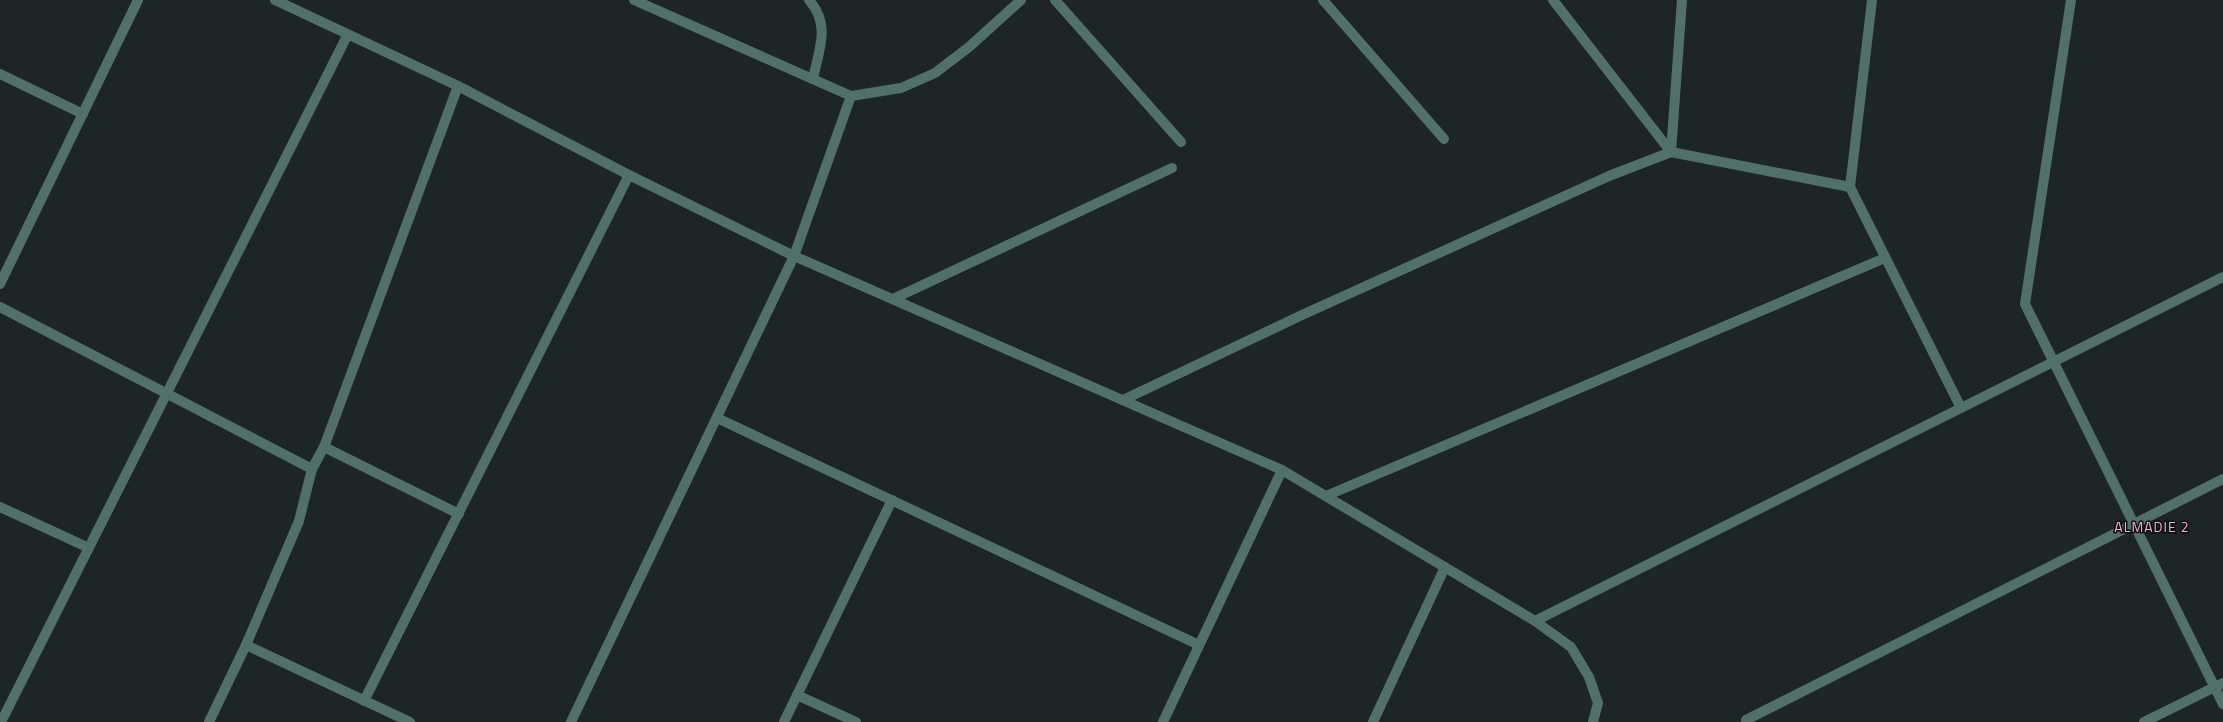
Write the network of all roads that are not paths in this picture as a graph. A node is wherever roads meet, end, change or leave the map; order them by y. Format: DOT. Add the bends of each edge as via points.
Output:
graph roads {
  1 [pos="138,0"];
  2 [pos="275,0"];
  3 [pos="634,0"];
  4 [pos="809,0"];
  5 [pos="1021,0"];
  6 [pos="1055,0"];
  7 [pos="1323,0"];
  8 [pos="1553,0"];
  9 [pos="1682,0"];
  10 [pos="1872,0"];
  11 [pos="2071,0"];
  12 [pos="347,36"];
  13 [pos="0,74"];
  14 [pos="813,79"];
  15 [pos="458,86"];
  16 [pos="851,96"];
  17 [pos="83,114"];
  18 [pos="1444,139"];
  19 [pos="1181,142"];
  20 [pos="1671,152"];
  21 [pos="1172,168"];
  22 [pos="629,175"];
  23 [pos="1850,187"];
  24 [pos="794,256"];
  25 [pos="1885,258"];
  26 [pos="2223,277"];
  27 [pos="1,281"];
  28 [pos="893,299"];
  29 [pos="0,307"];
  30 [pos="2053,362"];
  31 [pos="167,393"];
  32 [pos="1123,400"];
  33 [pos="1961,408"];
  34 [pos="717,418"];
  35 [pos="324,446"];
  36 [pos="312,469"];
  37 [pos="1282,470"];
  38 [pos="2223,479"];
  39 [pos="1326,496"];
  40 [pos="892,500"];
  41 [pos="0,507"];
  42 [pos="459,514"];
  43 [pos="2134,524"];
  44 [pos="89,548"];
  45 [pos="1445,567"];
  46 [pos="1534,621"];
  47 [pos="246,645"];
  48 [pos="1199,645"];
  49 [pos="2219,685"];
  50 [pos="798,695"];
  51 [pos="364,701"];
  52 [pos="2223,704"];
  53 [pos="1746,720"];
  54 [pos="1,722"];
  55 [pos="209,722"];
  56 [pos="410,722"];
  57 [pos="571,722"];
  58 [pos="784,722"];
  59 [pos="856,722"];
  60 [pos="1163,722"];
  61 [pos="1373,722"];
  62 [pos="1593,722"];
  63 [pos="2144,722"];
  1 -- 17 [label="street"];
  2 -- 12 [label="street"];
  3 -- 14 [label="street"];
  4 -- 14 [label="street" via="817,10 823,25"];
  5 -- 16 [label="street" via="935,73 901,88"];
  6 -- 19 [label="street"];
  7 -- 18 [label="street"];
  8 -- 20 [label="street"];
  9 -- 20 [label="street"];
  10 -- 23 [label="street"];
  11 -- 30 [label="street" via="2024,304"];
  12 -- 15 [label="street"];
  12 -- 31 [label="street"];
  13 -- 17 [label="street"];
  14 -- 16 [label="street"];
  15 -- 22 [label="street"];
  15 -- 35 [label="street"];
  16 -- 24 [label="street"];
  17 -- 27 [label="street"];
  20 -- 23 [label="street"];
  20 -- 32 [label="street" via="1609,176 1302,315"];
  21 -- 28 [label="street"];
  22 -- 24 [label="street"];
  22 -- 42 [label="street"];
  23 -- 25 [label="street"];
  24 -- 28 [label="street"];
  24 -- 34 [label="street"];
  25 -- 33 [label="street"];
  25 -- 39 [label="street"];
  26 -- 30 [label="street"];
  28 -- 32 [label="street"];
  29 -- 31 [label="street"];
  30 -- 33 [label="street"];
  30 -- 43 [label="street"];
  31 -- 36 [label="street"];
  31 -- 44 [label="street"];
  32 -- 37 [label="street"];
  33 -- 46 [label="street"];
  34 -- 40 [label="street"];
  34 -- 57 [label="street"];
  35 -- 36 [label="street"];
  35 -- 42 [label="street"];
  36 -- 47 [label="street" via="299,520"];
  37 -- 39 [label="street"];
  37 -- 48 [label="street"];
  38 -- 43 [label="street"];
  39 -- 45 [label="street"];
  40 -- 48 [label="street"];
  40 -- 50 [label="street"];
  41 -- 44 [label="street"];
  42 -- 51 [label="street"];
  43 -- 49 [label="street"];
  43 -- 53 [label="street"];
  44 -- 54 [label="street"];
  45 -- 46 [label="street"];
  45 -- 61 [label="street"];
  46 -- 62 [label="street" via="1571,647 1589,677 1598,703"];
  47 -- 51 [label="street"];
  47 -- 55 [label="street"];
  48 -- 60 [label="street"];
  49 -- 52 [label="street"];
  49 -- 63 [label="street"];
  50 -- 58 [label="street"];
  50 -- 59 [label="street"];
  51 -- 56 [label="street"];
}
